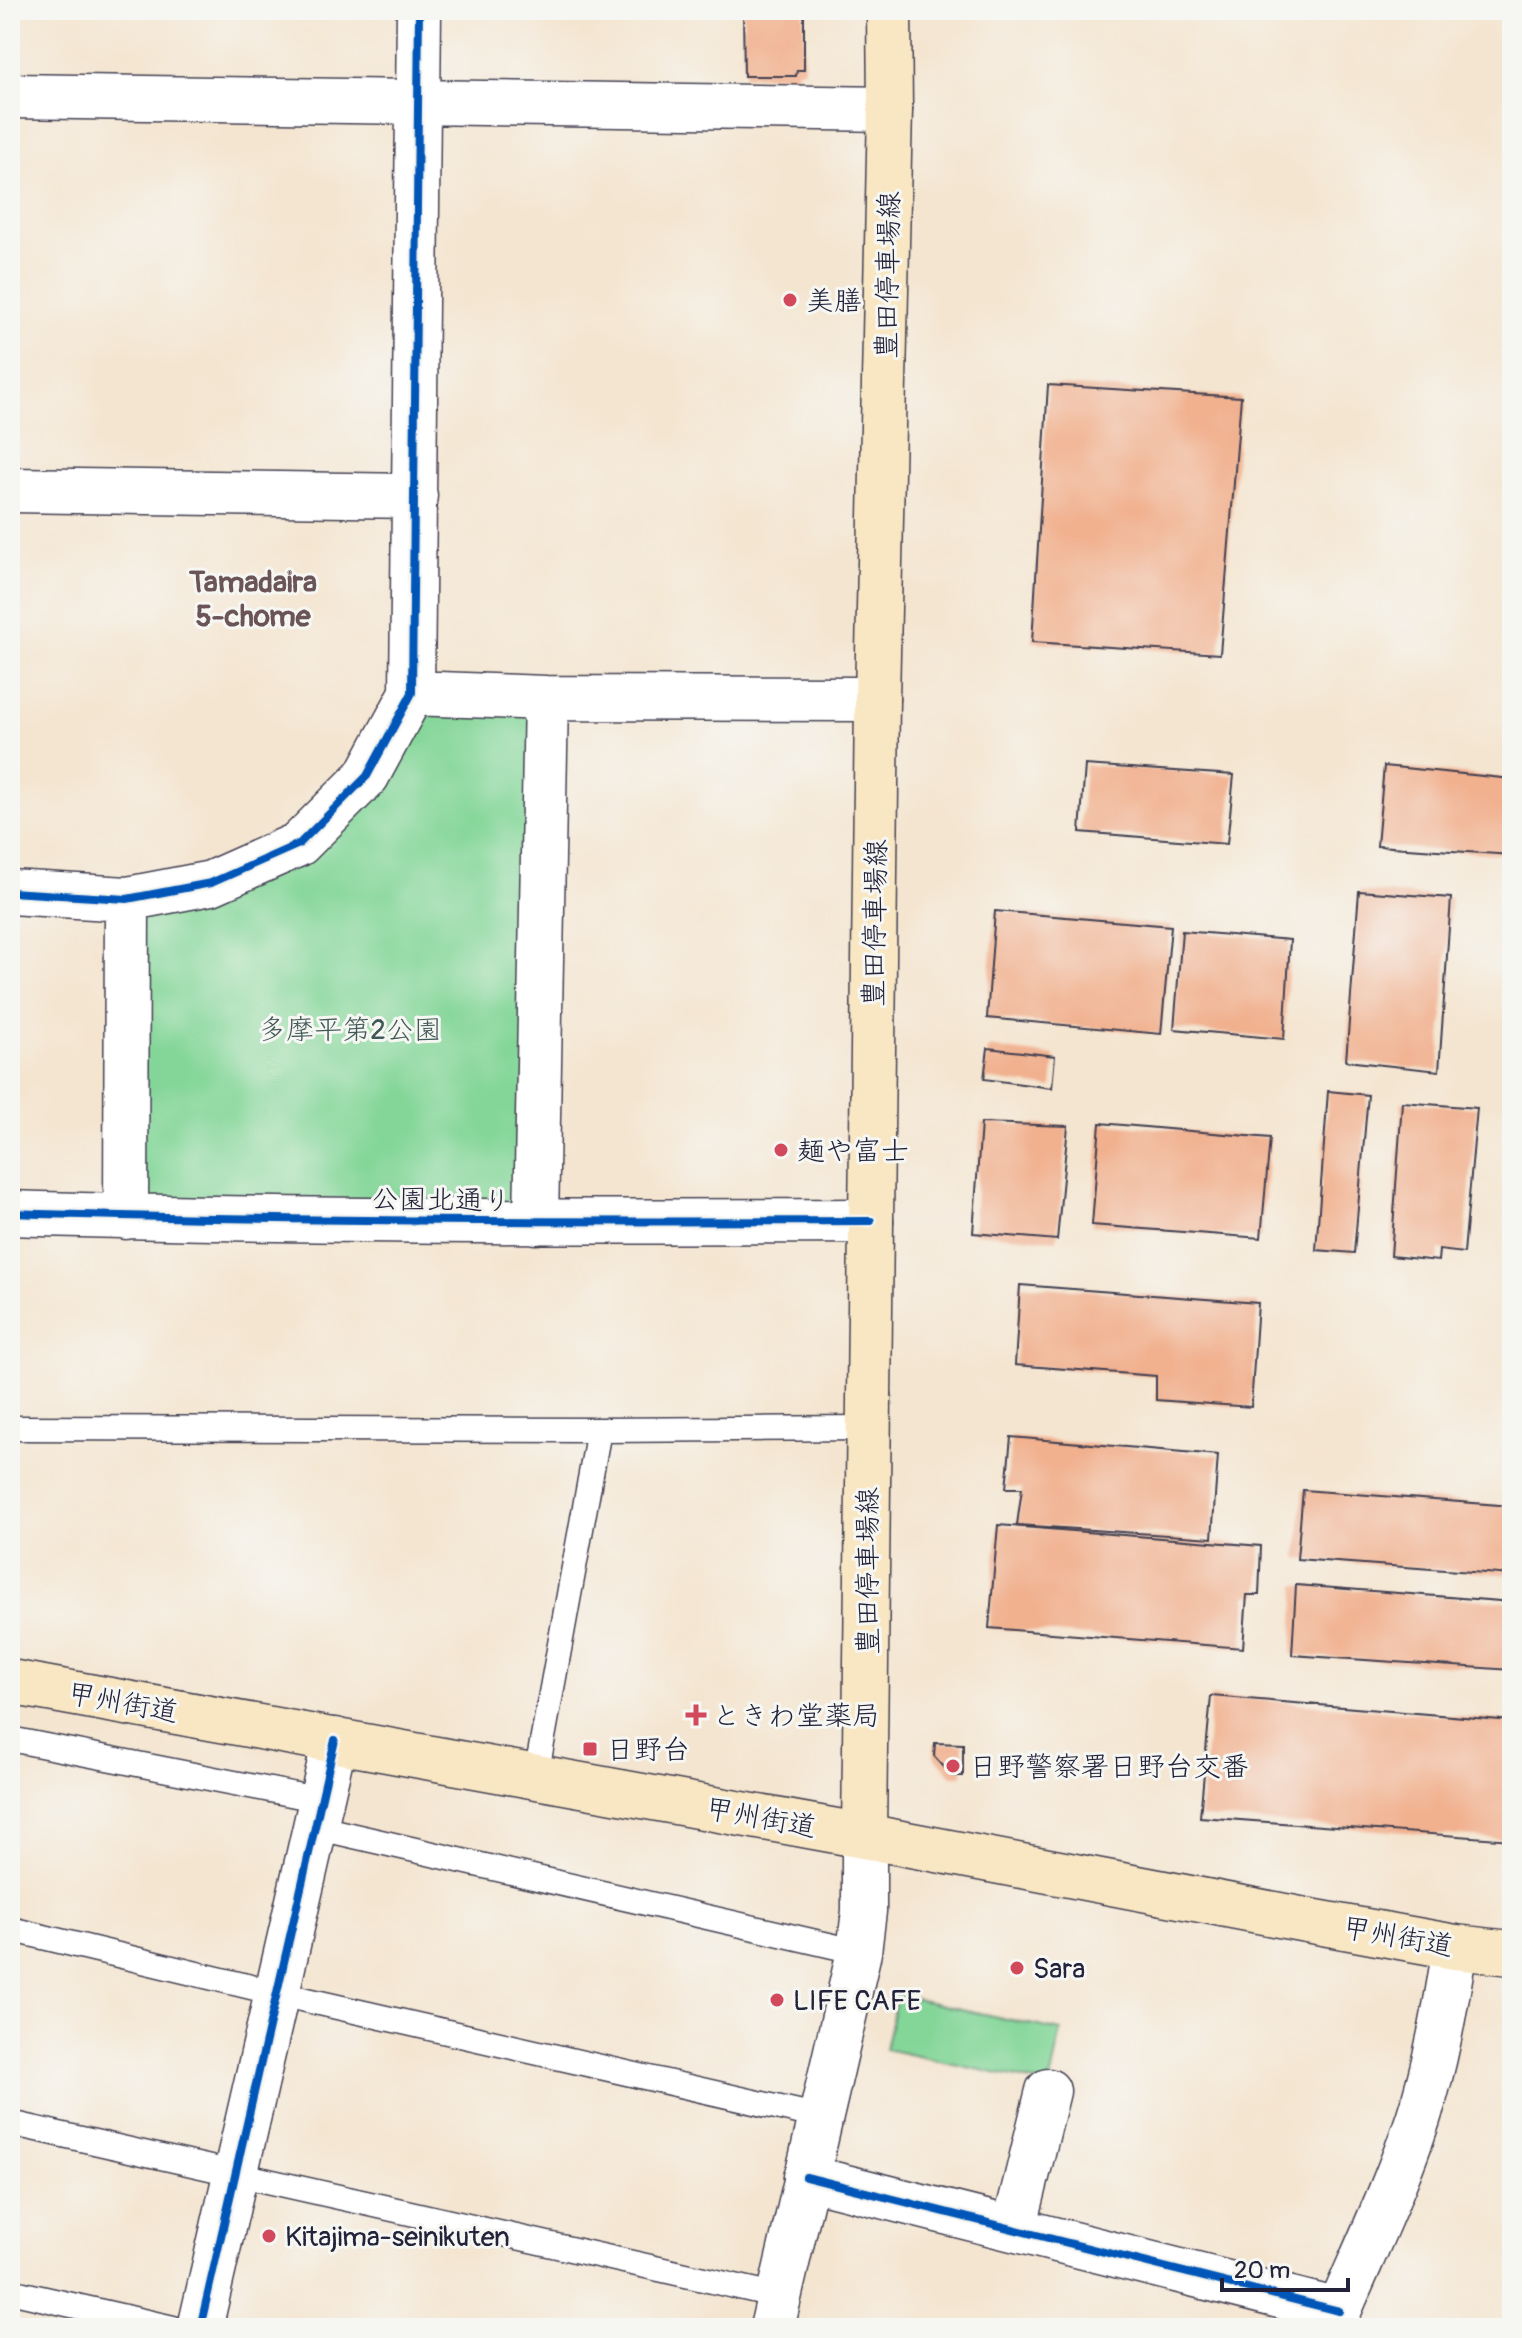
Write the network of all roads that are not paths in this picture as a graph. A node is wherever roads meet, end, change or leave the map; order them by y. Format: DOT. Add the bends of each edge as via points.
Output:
graph roads {
  1 [pos="419,10"];
  2 [pos="889,10"];
  3 [pos="10,96"];
  4 [pos="419,103"];
  5 [pos="890,109"];
  6 [pos="10,490"];
  7 [pos="415,496"];
  8 [pos="412,693"];
  9 [pos="546,698"];
  10 [pos="877,699"];
  11 [pos="10,892"];
  12 [pos="127,899"];
  13 [pos="10,1213"];
  14 [pos="126,1217"];
  15 [pos="871,1221"];
  16 [pos="536,1222"];
  17 [pos="10,1428"];
  18 [pos="868,1428"];
  19 [pos="599,1430"];
  20 [pos="10,1682"];
  21 [pos="10,1739"];
  22 [pos="335,1740"];
  23 [pos="536,1776"];
  24 [pos="318,1813"];
  25 [pos="864,1836"];
  26 [pos="10,1929"];
  27 [pos="1455,1947"];
  28 [pos="859,1952"];
  29 [pos="1512,1953"];
  30 [pos="276,1993"];
  31 [pos="1048,2091"];
  32 [pos="820,2117"];
  33 [pos="10,2123"];
  34 [pos="235,2174"];
  35 [pos="806,2177"];
  36 [pos="1014,2229"];
  37 [pos="10,2291"];
  38 [pos="775,2312"];
  39 [pos="1334,2320"];
  40 [pos="173,2328"];
  41 [pos="200,2328"];
  1 -- 4 [label="street"];
  2 -- 5 [label="main road, 豊田停車場線"];
  3 -- 4 [label="street"];
  4 -- 5 [label="street"];
  4 -- 7 [label="street"];
  5 -- 10 [label="main road, 豊田停車場線"];
  6 -- 7 [label="street"];
  7 -- 8 [label="street"];
  8 -- 9 [label="street"];
  8 -- 12 [label="street" via="367,776 299,844 211,883"];
  9 -- 10 [label="street"];
  9 -- 16 [label="street"];
  10 -- 15 [label="main road, 豊田停車場線"];
  11 -- 12 [label="street"];
  12 -- 14 [label="street"];
  13 -- 14 [label="street, 公園北通り"];
  14 -- 16 [label="street, 公園北通り"];
  15 -- 16 [label="street, 公園北通り"];
  15 -- 18 [label="main road, 豊田停車場線"];
  17 -- 19 [label="lane"];
  18 -- 19 [label="lane"];
  18 -- 25 [label="main road, 豊田停車場線"];
  19 -- 23 [label="lane"];
  20 -- 22 [label="main road, 甲州街道"];
  21 -- 24 [label="lane"];
  22 -- 23 [label="main road, 甲州街道"];
  22 -- 24 [label="street"];
  23 -- 25 [label="main road, 甲州街道"];
  24 -- 28 [label="lane"];
  24 -- 30 [label="street"];
  25 -- 27 [label="main road, 甲州街道"];
  25 -- 28 [label="street"];
  26 -- 30 [label="lane"];
  27 -- 29 [label="main road, 甲州街道"];
  27 -- 39 [label="street" via="1439,2044 1419,2116"];
  28 -- 32 [label="street"];
  30 -- 32 [label="lane"];
  30 -- 34 [label="street"];
  31 -- 36 [label="street"];
  32 -- 35 [label="street"];
  33 -- 34 [label="lane"];
  34 -- 38 [label="lane"];
  34 -- 41 [label="street"];
  35 -- 36 [label="street"];
  35 -- 38 [label="street"];
  36 -- 39 [label="street"];
  37 -- 40 [label="lane"];
}
